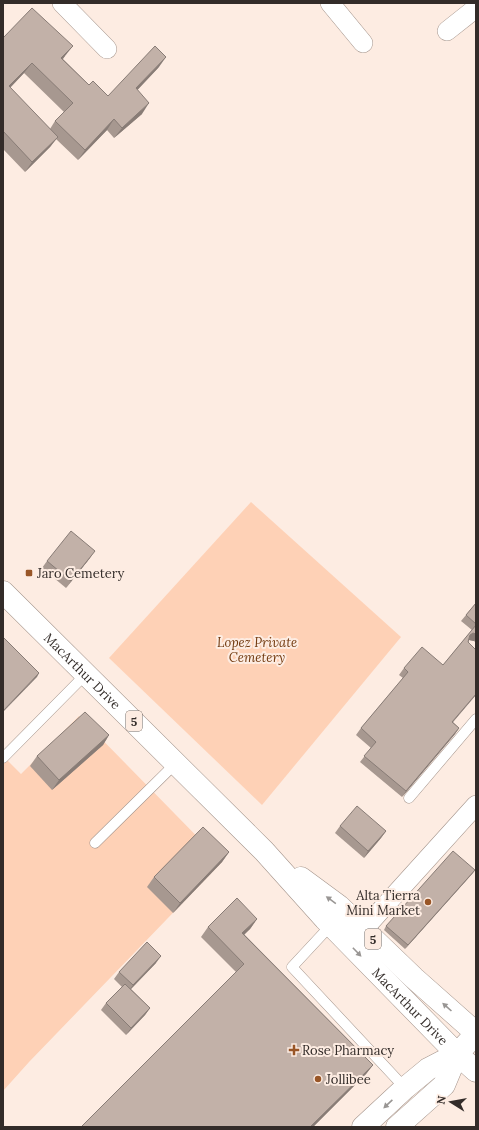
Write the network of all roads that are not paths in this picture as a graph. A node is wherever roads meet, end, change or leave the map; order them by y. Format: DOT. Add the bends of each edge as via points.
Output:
graph roads {
  1 [pos="62,3"];
  2 [pos="330,3"];
  3 [pos="476,8"];
  4 [pos="447,32"];
  5 [pos="363,43"];
  6 [pos="107,49"];
  7 [pos="3,592"];
  8 [pos="86,674"];
  9 [pos="476,719"];
  10 [pos="3,758"];
  11 [pos="176,763"];
  12 [pos="409,798"];
  13 [pos="474,812"];
  14 [pos="95,843"];
  15 [pos="264,851"];
  16 [pos="332,925"];
  17 [pos="363,930"];
  18 [pos="476,1034"];
  19 [pos="457,1054"];
  20 [pos="476,1071"];
  21 [pos="405,1088"];
  22 [pos="364,1127"];
  23 [pos="397,1127"];
  1 -- 6 [label="street"];
  2 -- 5 [label="street"];
  3 -- 4 [label="street"];
  7 -- 8 [label="main road, MacArthur Drive / 5"];
  8 -- 10 [label="lane"];
  8 -- 11 [label="main road, MacArthur Drive / 5"];
  9 -- 12 [label="lane"];
  11 -- 14 [label="lane"];
  11 -- 15 [label="main road, MacArthur Drive / 5"];
  13 -- 17 [label="street"];
  15 -- 16 [label="main road, MacArthur Drive / 5"];
  17 -- 15 [label="main road, MacArthur Drive / 5, one-way" via="339,906"];
  16 -- 19 [label="main road, MacArthur Drive / 5, one-way"];
  16 -- 21 [label="lane" via="292,967"];
  18 -- 17 [label="main road, MacArthur Drive / 5, one-way"];
  18 -- 19 [label="main road"];
  19 -- 20 [label="main road, MacArthur Drive / 5"];
  19 -- 21 [label="main road" via="428,1070"];
  19 -- 23 [label="main road" via="444,1085"];
  21 -- 22 [label="main road, one-way"];
}
